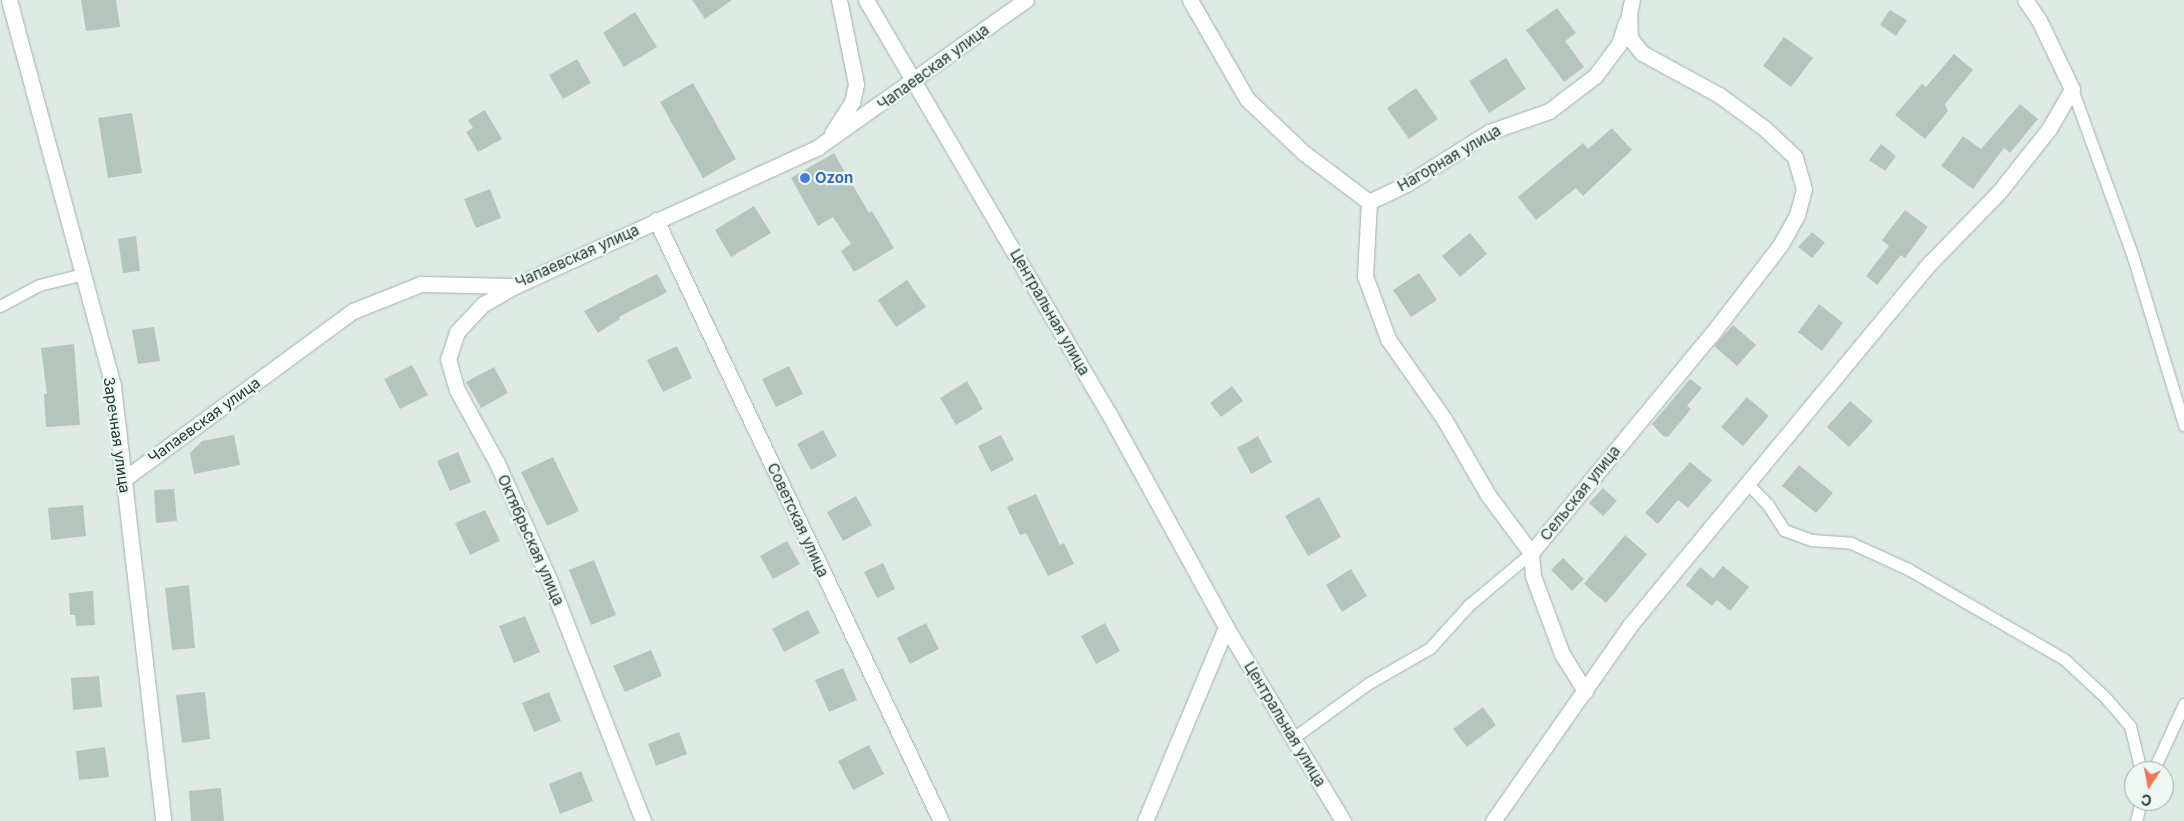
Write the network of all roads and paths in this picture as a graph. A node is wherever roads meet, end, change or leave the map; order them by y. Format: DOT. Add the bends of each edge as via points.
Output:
graph roads {
  1 [pos="9,0"];
  2 [pos="839,0"];
  3 [pos="866,0"];
  4 [pos="1026,0"];
  5 [pos="1190,0"];
  6 [pos="2025,0"];
  7 [pos="1630,7"];
  8 [pos="916,80"];
  9 [pos="2072,88"];
  10 [pos="818,147"];
  11 [pos="1369,202"];
  12 [pos="656,220"];
  13 [pos="83,274"];
  14 [pos="515,286"];
  15 [pos="0,306"];
  16 [pos="2184,425"];
  17 [pos="124,479"];
  18 [pos="1748,483"];
  19 [pos="1531,553"];
  20 [pos="1226,627"];
  21 [pos="1585,691"];
  22 [pos="2184,704"];
  23 [pos="1293,738"];
  24 [pos="2139,761"];
  25 [pos="2158,761"];
  26 [pos="163,821"];
  27 [pos="643,821"];
  28 [pos="941,821"];
  29 [pos="1145,821"];
  30 [pos="1343,821"];
  31 [pos="1493,821"];
  1 -- 13 [label="street, Заречная улица"];
  2 -- 10 [label="street" via="856,84 852,102 841,122"];
  3 -- 8 [label="street, Центральная улица"];
  4 -- 8 [label="street, Чапаевская улица"];
  5 -- 11 [label="street" via="1247,99 1304,153"];
  6 -- 9 [label="street"];
  7 -- 11 [label="street, Нагорная улица" via="1619,44 1595,76 1549,111 1489,132 1408,183"];
  7 -- 19 [label="street, Сельская улица" via="1630,38 1642,53 1719,95 1764,128 1795,157 1804,189 1797,215 1781,244 1711,335"];
  8 -- 10 [label="street, Чапаевская улица"];
  8 -- 20 [label="street, Центральная улица" via="1108,412"];
  9 -- 16 [label="lane" via="2133,257"];
  9 -- 18 [label="street" via="2049,129 2000,192 1930,263"];
  10 -- 12 [label="street, Чапаевская улица"];
  11 -- 19 [label="street" via="1366,276 1388,339 1444,419 1488,495"];
  12 -- 14 [label="street, Чапаевская улица"];
  12 -- 28 [label="street, Советская улица"];
  13 -- 15 [label="lane" via="39,285"];
  13 -- 17 [label="street, Заречная улица" via="113,386"];
  14 -- 17 [label="street, Чапаевская улица" via="421,284 353,311"];
  14 -- 27 [label="street, Октябрьская улица" via="483,304 457,332 448,359 457,390 497,463 548,577"];
  17 -- 26 [label="street, Заречная улица"];
  18 -- 21 [label="street" via="1631,624"];
  18 -- 24 [label="lane" via="1784,530 1812,540 1852,543 1908,569 2064,659 2104,696 2130,726"];
  19 -- 21 [label="street" via="1532,576 1558,645"];
  19 -- 23 [label="lane, Сельская улица" via="1469,605 1430,648 1369,683"];
  20 -- 23 [label="street, Центральная улица"];
  20 -- 29 [label="street"];
  21 -- 31 [label="street"];
  22 -- 25 [label="lane"];
  23 -- 30 [label="street, Центральная улица"];
}
